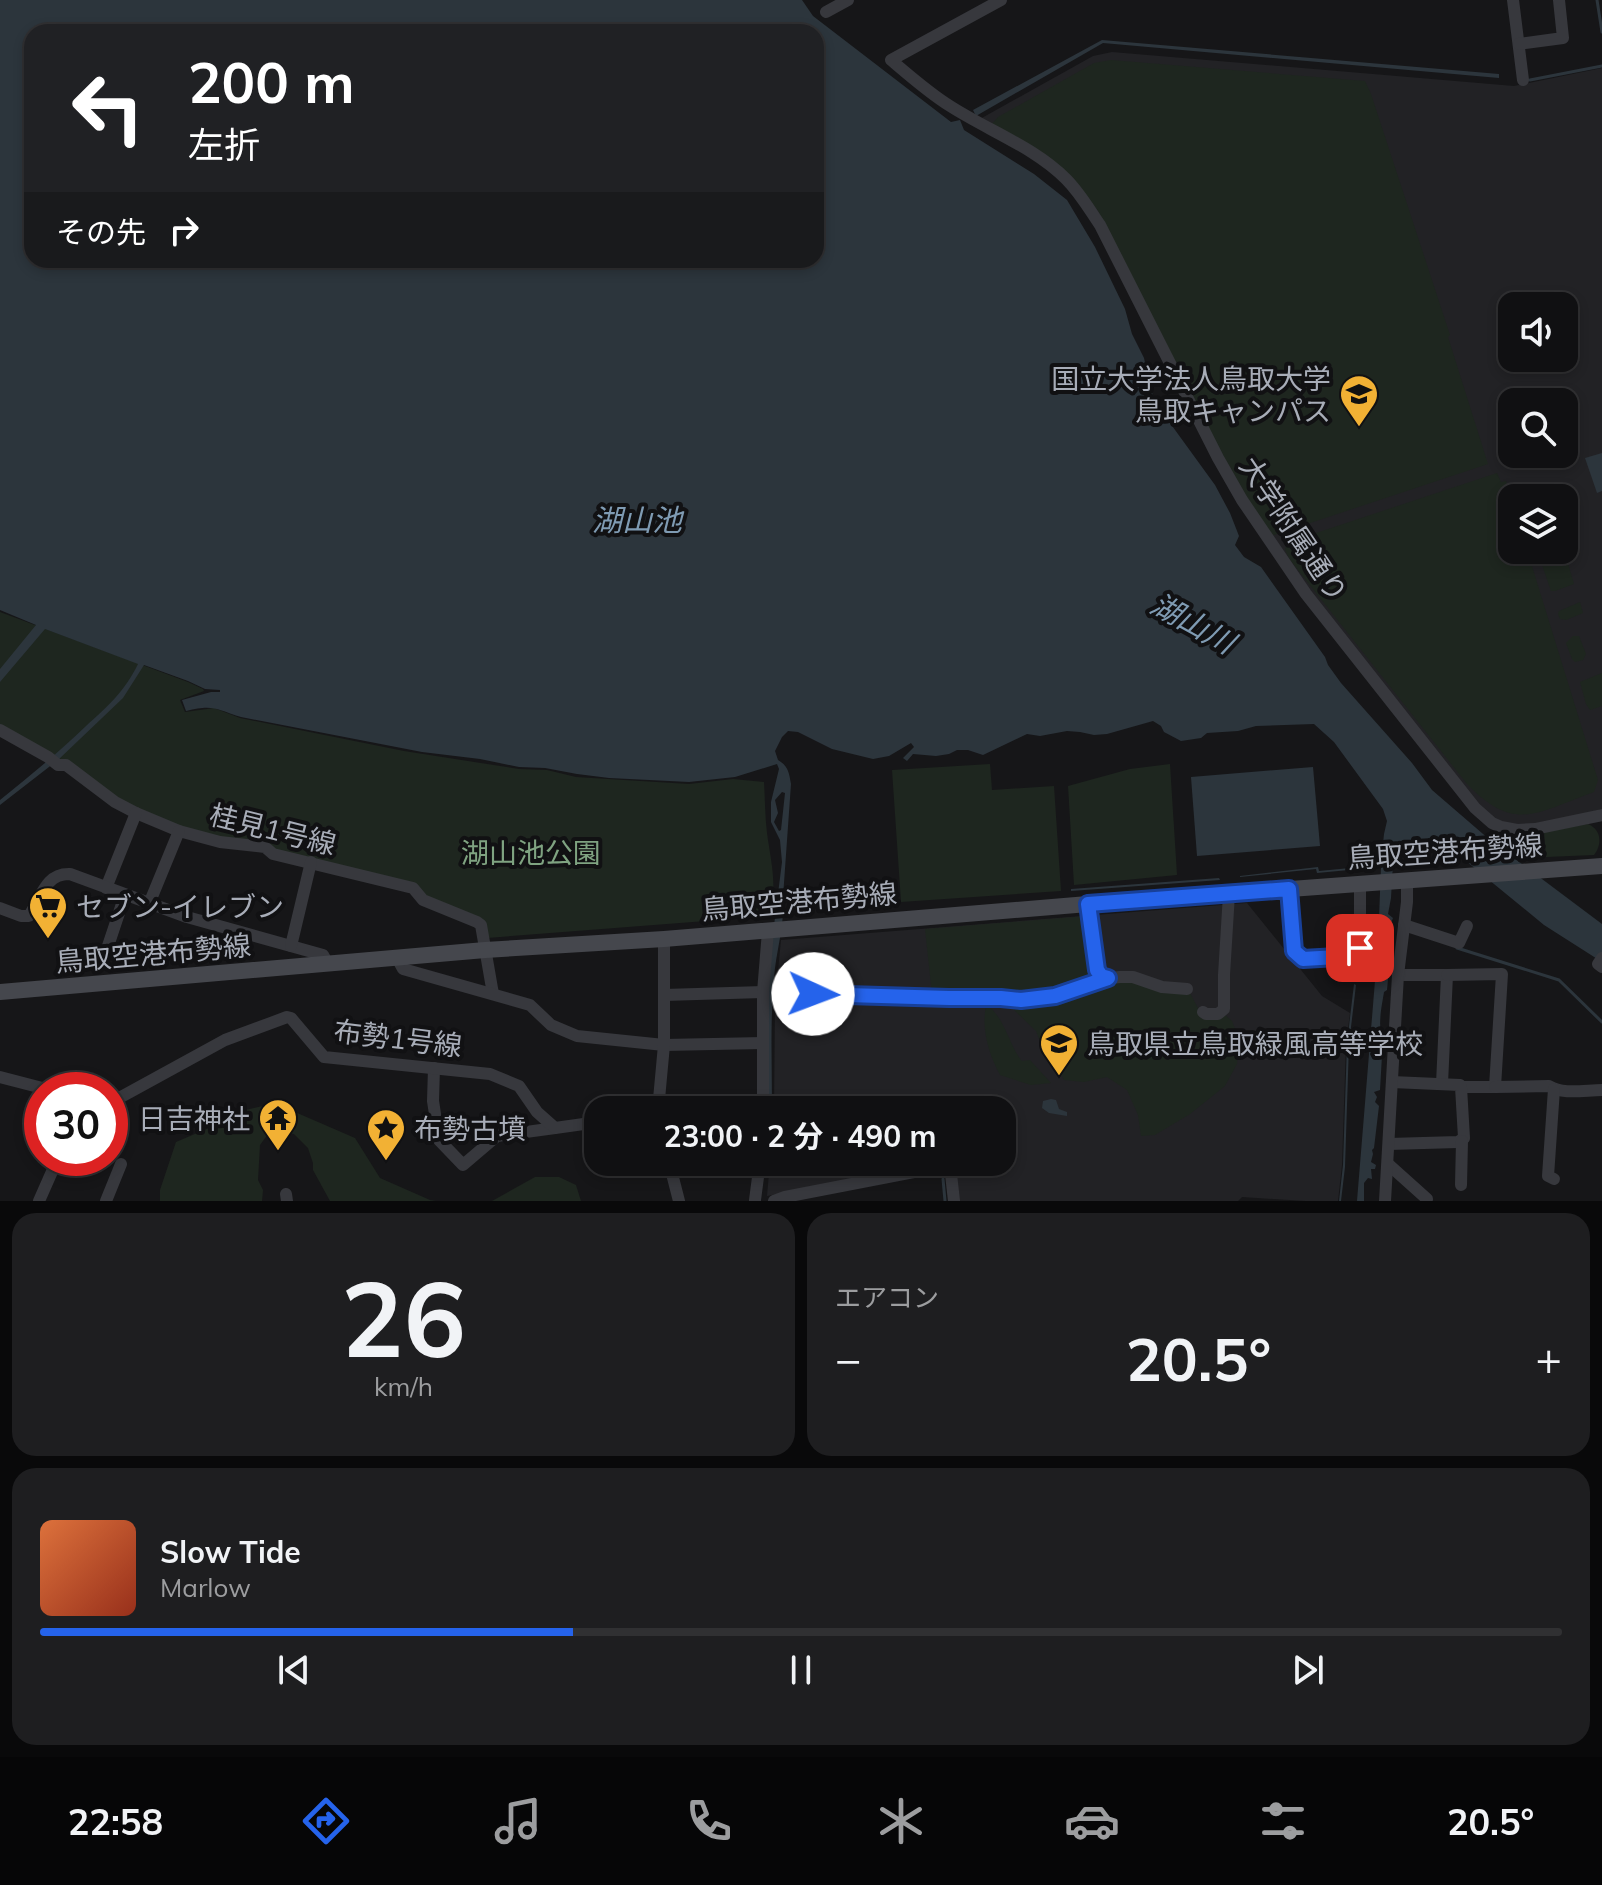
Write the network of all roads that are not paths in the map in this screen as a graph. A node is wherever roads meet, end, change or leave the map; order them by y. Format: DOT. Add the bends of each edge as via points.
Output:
graph roads {
  1 [pos="848,0"];
  2 [pos="1001,0"];
  3 [pos="1513,0"];
  4 [pos="1559,0"];
  5 [pos="826,12"];
  6 [pos="1519,44"];
  7 [pos="1523,80"];
  8 [pos="0,730"];
  9 [pos="136,813"];
  10 [pos="1602,815"];
  11 [pos="179,831"];
  12 [pos="311,862"];
  13 [pos="1602,866"];
  14 [pos="1405,881"];
  15 [pos="1365,884"];
  16 [pos="106,888"];
  17 [pos="1289,889"];
  18 [pos="1229,894"];
  19 [pos="125,895"];
  20 [pos="149,904"];
  21 [pos="1088,904"];
  22 [pos="0,908"];
  23 [pos="1404,925"];
  24 [pos="1467,926"];
  25 [pos="768,931"];
  26 [pos="664,939"];
  27 [pos="291,946"];
  28 [pos="485,950"];
  29 [pos="105,955"];
  30 [pos="397,958"];
  31 [pos="328,964"];
  32 [pos="1398,975"];
  33 [pos="1447,975"];
  34 [pos="1108,978"];
  35 [pos="1187,989"];
  36 [pos="0,992"];
  37 [pos="763,992"];
  38 [pos="781,992"];
  39 [pos="493,994"];
  40 [pos="664,995"];
  41 [pos="1203,1012"];
  42 [pos="763,1043"];
  43 [pos="664,1045"];
  44 [pos="434,1068"];
  45 [pos="0,1077"];
  46 [pos="1392,1082"];
  47 [pos="24,1083"];
  48 [pos="1442,1084"];
  49 [pos="1461,1087"];
  50 [pos="1495,1087"];
  51 [pos="1554,1089"];
  52 [pos="1602,1090"];
  53 [pos="128,1093"];
  54 [pos="659,1096"];
  55 [pos="763,1096"];
  56 [pos="584,1124"];
  57 [pos="555,1128"];
  58 [pos="1462,1141"];
  59 [pos="1389,1144"];
  60 [pos="1388,1164"];
  61 [pos="50,1176"];
  62 [pos="116,1176"];
  63 [pos="673,1176"];
  64 [pos="758,1176"];
  65 [pos="1554,1179"];
  66 [pos="1461,1185"];
  67 [pos="1427,1199"];
  68 [pos="774,1200"];
  69 [pos="39,1201"];
  70 [pos="106,1201"];
  71 [pos="679,1201"];
  72 [pos="754,1201"];
  73 [pos="954,1201"];
  74 [pos="1385,1201"];
  1 -- 5 [label="street"];
  2 -- 10 [label="street, 大学附属通り" via="891,60 947,104 1048,163 1082,198 1242,500 1306,594 1480,814 1517,830"];
  3 -- 6 [label="street"];
  4 -- 6 [label="street" via="1563,38"];
  6 -- 7 [label="street"];
  8 -- 9 [label="street, 桂見1号線" via="66,765"];
  9 -- 11 [label="street, 桂見1号線"];
  9 -- 16 [label="street"];
  11 -- 12 [label="street, 桂見1号線" via="265,847 273,854"];
  11 -- 20 [label="street"];
  12 -- 27 [label="street"];
  12 -- 28 [label="street, 桂見1号線" via="413,888 423,900 481,925"];
  13 -- 14 [label="main road, 鳥取空港布勢線"];
  14 -- 15 [label="main road, 鳥取空港布勢線"];
  14 -- 23 [label="street"];
  15 -- 17 [label="main road, 鳥取空港布勢線"];
  15 -- 17 [label="street" via="1360,948 1354,956 1316,959 1303,959 1294,951"];
  16 -- 19 [label="street"];
  16 -- 22 [label="street" via="63,874 51,879 29,916"];
  17 -- 18 [label="main road, 鳥取空港布勢線"];
  18 -- 21 [label="main road, 鳥取空港布勢線"];
  18 -- 41 [label="street" via="1224,1009 1212,1015"];
  19 -- 20 [label="street"];
  19 -- 29 [label="street"];
  20 -- 27 [label="street"];
  21 -- 25 [label="main road, 鳥取空港布勢線"];
  21 -- 34 [label="street" via="1097,970"];
  23 -- 24 [label="street" via="1459,943"];
  23 -- 32 [label="street"];
  25 -- 26 [label="main road, 鳥取空港布勢線"];
  25 -- 37 [label="street"];
  26 -- 28 [label="main road, 鳥取空港布勢線"];
  26 -- 40 [label="street"];
  27 -- 31 [label="street" via="323,955"];
  28 -- 30 [label="main road, 鳥取空港布勢線"];
  28 -- 39 [label="street, 桂見1号線"];
  30 -- 31 [label="main road, 鳥取空港布勢線"];
  30 -- 39 [label="street" via="403,969"];
  31 -- 36 [label="main road, 鳥取空港布勢線"];
  32 -- 33 [label="street"];
  32 -- 46 [label="street"];
  33 -- 48 [label="street"];
  33 -- 50 [label="street" via="1502,974"];
  34 -- 35 [label="street" via="1133,977"];
  34 -- 38 [label="street" via="1055,996 1021,1000"];
  37 -- 40 [label="street"];
  37 -- 42 [label="street"];
  39 -- 43 [label="street" via="530,1005 551,1025 577,1036"];
  40 -- 43 [label="street"];
  42 -- 43 [label="street"];
  42 -- 55 [label="street"];
  43 -- 54 [label="street"];
  44 -- 53 [label="street, 布勢1号線" via="324,1057 285,1017 225,1040"];
  44 -- 57 [label="street, 布勢1号線" via="490,1074 519,1086"];
  44 -- 57 [label="street" via="439,1140 463,1165 497,1136"];
  45 -- 47 [label="street"];
  46 -- 48 [label="street"];
  46 -- 59 [label="street"];
  48 -- 49 [label="street"];
  49 -- 50 [label="street"];
  49 -- 58 [label="street"];
  50 -- 51 [label="street"];
  51 -- 52 [label="street"];
  51 -- 65 [label="street" via="1548,1176"];
  56 -- 57 [label="street"];
  58 -- 59 [label="street"];
  58 -- 66 [label="street"];
  59 -- 60 [label="street"];
  60 -- 67 [label="street"];
  60 -- 74 [label="street"];
  61 -- 69 [label="street"];
  62 -- 70 [label="street"];
  63 -- 71 [label="street"];
  64 -- 72 [label="street"];
  68 -- 72 [label="street"];
  68 -- 73 [label="street" via="950,1165"];
}
